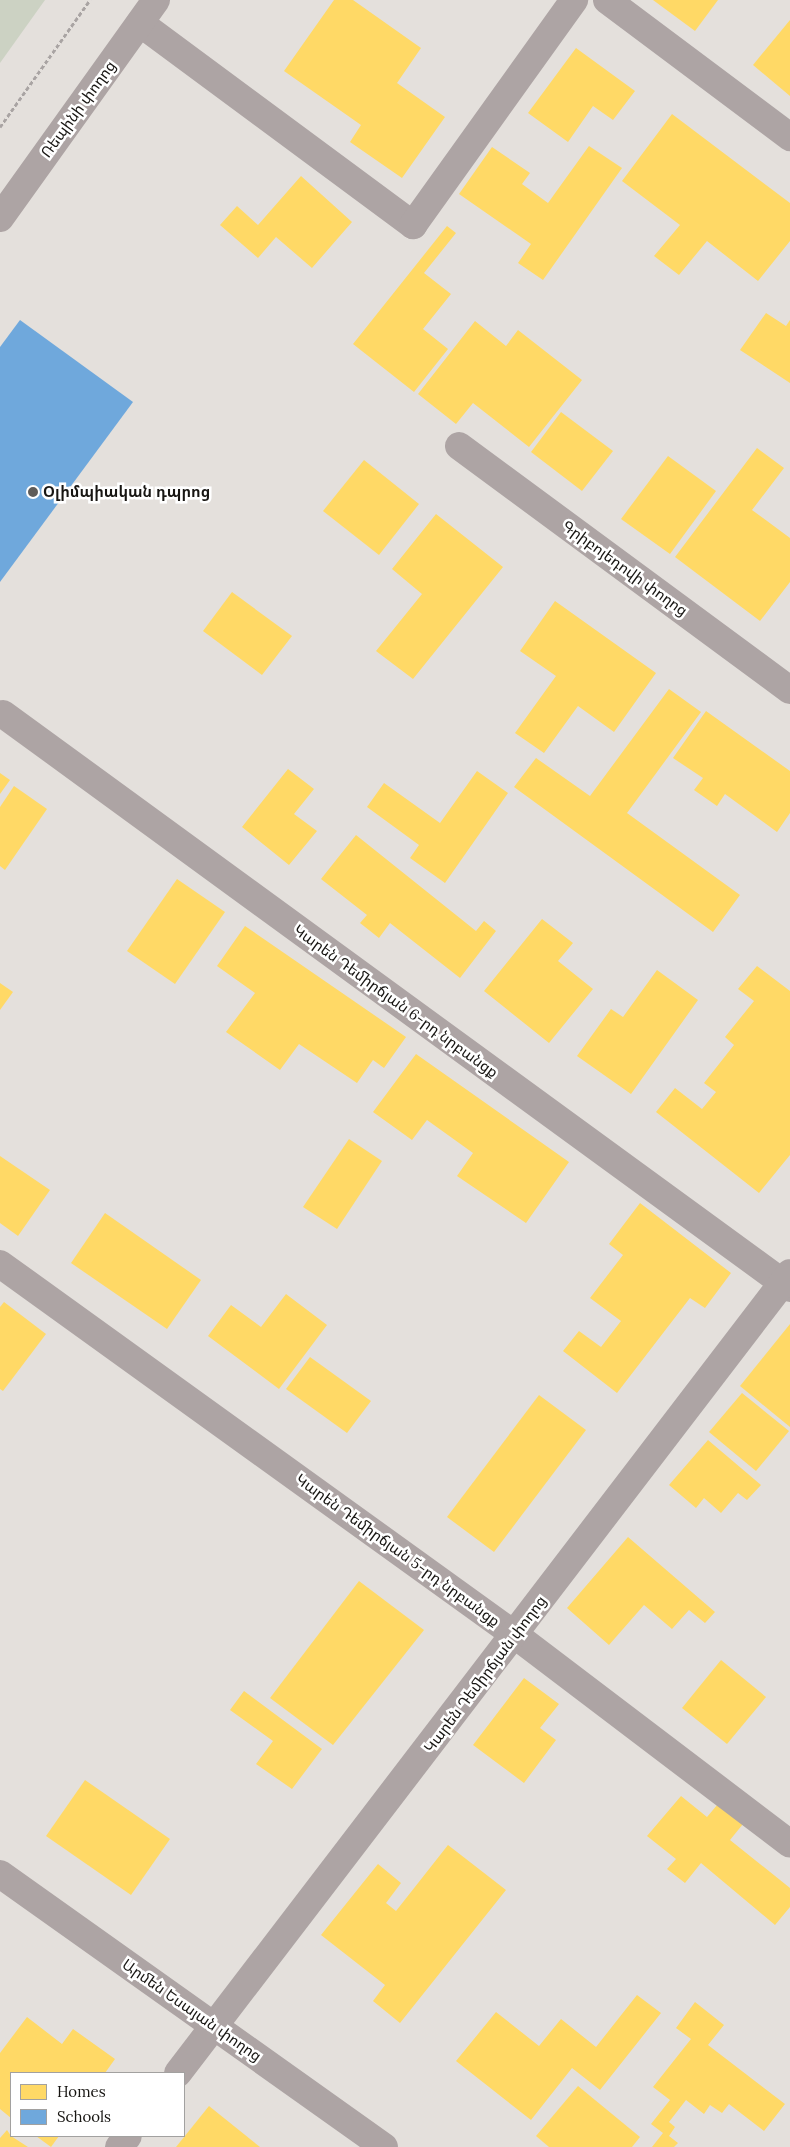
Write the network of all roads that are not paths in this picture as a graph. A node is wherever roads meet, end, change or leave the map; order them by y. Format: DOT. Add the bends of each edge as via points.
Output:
graph roads {
  1 [pos="156,0"];
  2 [pos="574,0"];
  3 [pos="607,0"];
  4 [pos="140,23"];
  5 [pos="790,137"];
  6 [pos="0,218"];
  7 [pos="459,446"];
  8 [pos="790,690"];
  9 [pos="2,714"];
  10 [pos="0,1264"];
  11 [pos="788,1281"];
  12 [pos="515,1635"];
  13 [pos="790,1844"];
  14 [pos="0,1874"];
  15 [pos="216,2026"];
  16 [pos="179,2072"];
  17 [pos="127,2137"];
  18 [pos="119,2147"];
  19 [pos="384,2147"];
  1 -- 4 [label="street, Ռեպինի փողոց"];
  2 -- 4 [label="street" via="413,225"];
  3 -- 5 [label="street"];
  4 -- 6 [label="street, Ռեպինի փողոց"];
  7 -- 8 [label="street, Գրիբոյեդովի փողոց"];
  9 -- 11 [label="street, Կարեն Դեմիրճյան 6-րդ նրբանցք"];
  10 -- 12 [label="street, Կարեն Դեմիրճյան 5-րդ նրբանցք"];
  11 -- 12 [label="street, Կարեն Դեմիրճյան փողոց"];
  12 -- 13 [label="street, Կարեն Դեմիրճյան 5-րդ նրբանցք"];
  12 -- 15 [label="street, Կարեն Դեմիրճյան փողոց"];
  14 -- 15 [label="street, Արմեն Եսայան փողոց"];
  15 -- 16 [label="street, Կարեն Դեմիրճյան փողոց"];
  15 -- 19 [label="street, Արմեն Եսայան փողոց"];
  17 -- 18 [label="street"];
}
